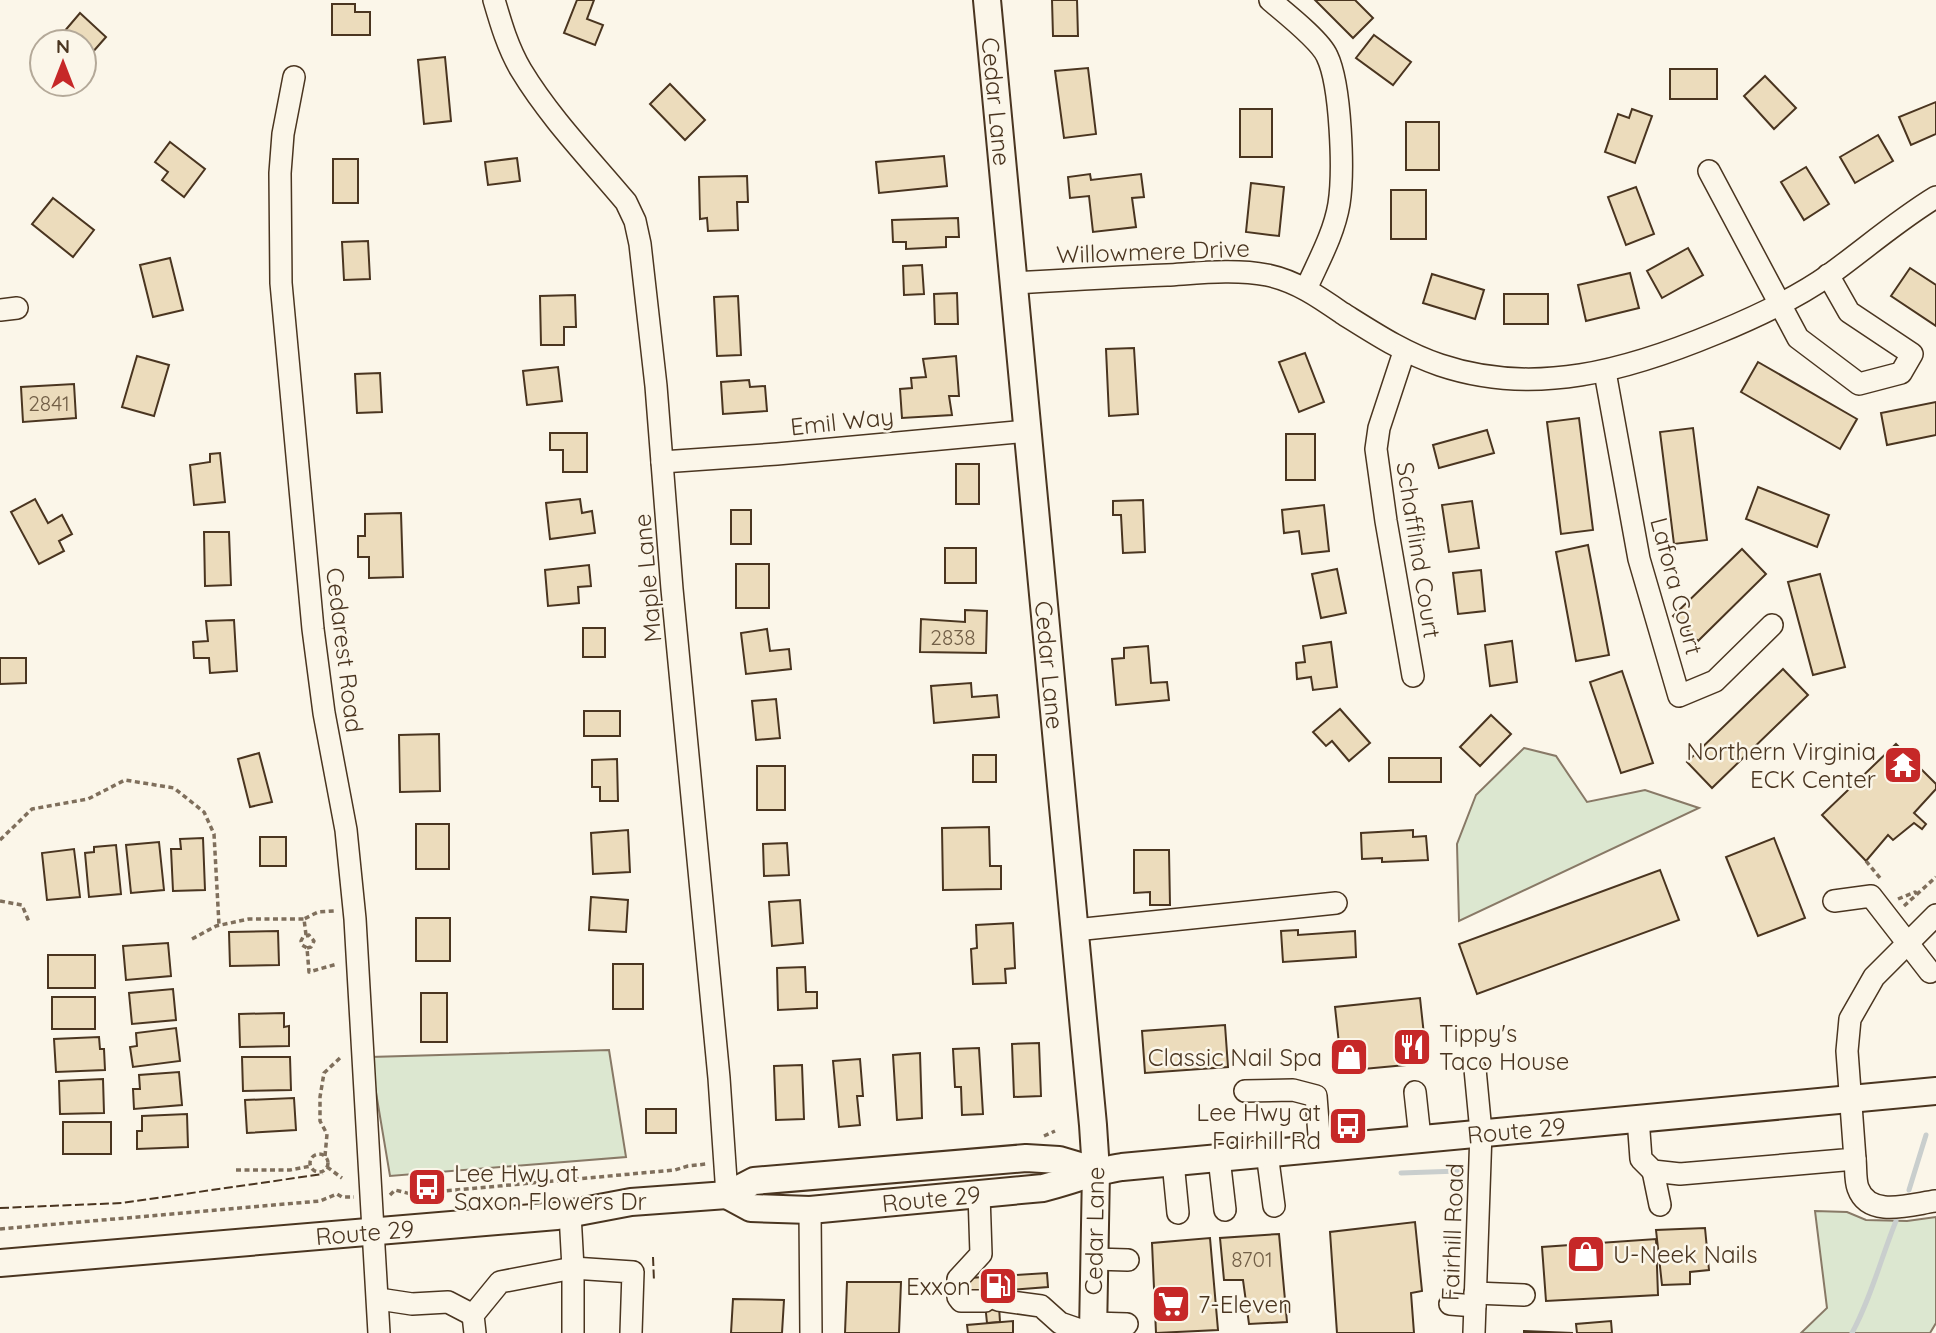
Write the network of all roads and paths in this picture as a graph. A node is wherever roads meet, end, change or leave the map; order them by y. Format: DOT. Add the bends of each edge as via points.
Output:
graph roads {
  1 [pos="494,0"];
  2 [pos="987,0"];
  3 [pos="1270,0"];
  4 [pos="294,77"];
  5 [pos="1709,171"];
  6 [pos="1936,197"];
  7 [pos="1828,275"];
  8 [pos="1014,283"];
  9 [pos="1306,289"];
  10 [pos="1782,303"];
  11 [pos="1404,352"];
  12 [pos="1605,372"];
  13 [pos="1027,431"];
  14 [pos="662,462"];
  15 [pos="1772,625"];
  16 [pos="1413,676"];
  17 [pos="0,839"];
  18 [pos="1936,877"];
  19 [pos="0,901"];
  20 [pos="1834,901"];
  21 [pos="1336,903"];
  22 [pos="1904,906"];
  23 [pos="1936,915"];
  24 [pos="340,918"];
  25 [pos="304,919"];
  26 [pos="29,922"];
  27 [pos="219,925"];
  28 [pos="1075,930"];
  29 [pos="306,935"];
  30 [pos="191,939"];
  31 [pos="1908,943"];
  32 [pos="307,948"];
  33 [pos="340,958"];
  34 [pos="1930,972"];
  35 [pos="340,1058"];
  36 [pos="1475,1069"];
  37 [pos="1244,1091"];
  38 [pos="1936,1091"];
  39 [pos="1415,1092"];
  40 [pos="1852,1099"];
  41 [pos="1637,1118"];
  42 [pos="1055,1131"];
  43 [pos="1481,1132"];
  44 [pos="1036,1138"];
  45 [pos="1420,1138"];
  46 [pos="1320,1148"];
  47 [pos="1267,1153"];
  48 [pos="325,1156"];
  49 [pos="1219,1158"];
  50 [pos="1855,1159"];
  51 [pos="726,1162"];
  52 [pos="1173,1162"];
  53 [pos="311,1166"];
  54 [pos="327,1167"];
  55 [pos="236,1170"];
  56 [pos="1096,1171"];
  57 [pos="1653,1171"];
  58 [pos="342,1178"];
  59 [pos="979,1194"];
  60 [pos="727,1195"];
  61 [pos="370,1197"];
  62 [pos="1936,1201"];
  63 [pos="1660,1205"];
  64 [pos="1274,1206"];
  65 [pos="810,1210"];
  66 [pos="1226,1210"];
  67 [pos="1178,1213"];
  68 [pos="570,1214"];
  69 [pos="0,1229"];
  70 [pos="372,1231"];
  71 [pos="1094,1259"];
  72 [pos="1128,1259"];
  73 [pos="0,1263"];
  74 [pos="573,1269"];
  75 [pos="1524,1295"];
  76 [pos="379,1299"];
  77 [pos="1475,1299"];
  78 [pos="1450,1304"];
  79 [pos="474,1324"];
  80 [pos="1128,1324"];
  81 [pos="1092,1330"];
  82 [pos="379,1333"];
  83 [pos="573,1333"];
  84 [pos="631,1333"];
  85 [pos="811,1333"];
  86 [pos="1474,1333"];
  1 -- 14 [label="street, Maple Lane" via="520,69 635,221 645,276"];
  2 -- 8 [label="main road, Cedar Lane"];
  3 -- 9 [label="street" via="1327,54 1336,89 1339,203"];
  4 -- 61 [label="street, Cedarest Road" via="280,173 281,283 313,629 346,830 355,919"];
  5 -- 10 [label="street"];
  6 -- 7 [label="street, Willowmere Drive"];
  7 -- 10 [label="street, Willowmere Drive"];
  7 -- 10 [label="street" via="1849,312 1912,354 1900,373 1859,384 1798,338"];
  8 -- 9 [label="street, Willowmere Drive" via="1246,273 1283,279"];
  8 -- 13 [label="main road, Cedar Lane"];
  9 -- 11 [label="street, Willowmere Drive"];
  10 -- 12 [label="street, Willowmere Drive" via="1670,352"];
  11 -- 12 [label="street, Willowmere Drive" via="1456,371 1491,377"];
  11 -- 16 [label="street, Schafflind Court" via="1379,428 1377,449"];
  12 -- 15 [label="street, Lafora Court" via="1639,559 1679,696 1715,681"];
  13 -- 14 [label="street, Emil Way"];
  13 -- 28 [label="main road, Cedar Lane"];
  14 -- 51 [label="street, Maple Lane"];
  17 -- 27 [label="path" via="32,809 88,799 125,780 174,788 204,812 214,834"];
  18 -- 22 [label="path"];
  19 -- 26 [label="path" via="22,905"];
  20 -- 31 [label="street" via="1871,896"];
  21 -- 28 [label="street"];
  23 -- 31 [label="street"];
  24 -- 25 [label="path" via="335,911"];
  25 -- 27 [label="path" via="249,919"];
  25 -- 29 [label="path"];
  27 -- 30 [label="path"];
  28 -- 56 [label="main road, Cedar Lane"];
  29 -- 32 [label="path" via="301,941"];
  29 -- 32 [label="path" via="314,941"];
  31 -- 34 [label="street"];
  31 -- 40 [label="street" via="1874,977 1850,1019 1847,1051"];
  32 -- 33 [label="path" via="309,972 337,965"];
  35 -- 48 [label="path" via="324,1073 320,1097 320,1121 327,1134"];
  36 -- 43 [label="street, Fairhill Road"];
  37 -- 46 [label="street" via="1293,1090 1315,1096"];
  38 -- 40 [label="main road, Route 29"];
  39 -- 45 [label="street"];
  40 -- 41 [label="main road, Route 29"];
  40 -- 50 [label="street"];
  41 -- 43 [label="main road, Route 29"];
  41 -- 57 [label="street" via="1641,1159"];
  42 -- 44 [label="path"];
  43 -- 45 [label="main road, Route 29"];
  43 -- 77 [label="street, Fairhill Road" via="1469,1186"];
  45 -- 46 [label="main road, Route 29"];
  46 -- 47 [label="main road, Route 29"];
  47 -- 49 [label="main road, Route 29"];
  47 -- 64 [label="street"];
  48 -- 53 [label="path" via="314,1156"];
  48 -- 54 [label="path"];
  49 -- 52 [label="main road, Route 29"];
  49 -- 66 [label="street"];
  50 -- 57 [label="street" via="1680,1174"];
  50 -- 62 [label="street" via="1858,1188 1867,1201 1881,1208"];
  51 -- 60 [label="street, Maple Lane"];
  51 -- 61 [label="path" via="411,1194 395,1190"];
  52 -- 56 [label="main road, Route 29"];
  52 -- 67 [label="street"];
  53 -- 54 [label="path" via="317,1171"];
  53 -- 55 [label="path"];
  54 -- 58 [label="path"];
  56 -- 59 [label="main road, Route 29" via="1043,1188"];
  56 -- 60 [label="main road, Route 29" via="1059,1160 1026,1158 754,1181"];
  56 -- 71 [label="main road, Cedar Lane"];
  57 -- 63 [label="street"];
  59 -- 65 [label="main road, Route 29"];
  59 -- 81 [label="street" via="981,1254 958,1279 961,1301 1041,1306 1060,1323"];
  60 -- 65 [label="main road, Route 29" via="751,1208"];
  60 -- 68 [label="main road, Route 29" via="631,1202"];
  61 -- 69 [label="path" via="337,1194 320,1201"];
  61 -- 70 [label="street, Cedarest Road"];
  65 -- 85 [label="street"];
  68 -- 70 [label="main road, Route 29"];
  68 -- 74 [label="street"];
  70 -- 73 [label="main road, Route 29"];
  70 -- 76 [label="street, Cedarest Road"];
  71 -- 72 [label="street"];
  71 -- 81 [label="main road, Cedar Lane"];
  74 -- 79 [label="street" via="500,1282"];
  74 -- 83 [label="street"];
  74 -- 84 [label="street" via="634,1272"];
  75 -- 77 [label="street"];
  76 -- 79 [label="street" via="412,1304 447,1302"];
  76 -- 82 [label="street, Cedarest Road"];
  77 -- 78 [label="street"];
  77 -- 86 [label="street, Fairhill Road"];
  80 -- 81 [label="street"];
}
